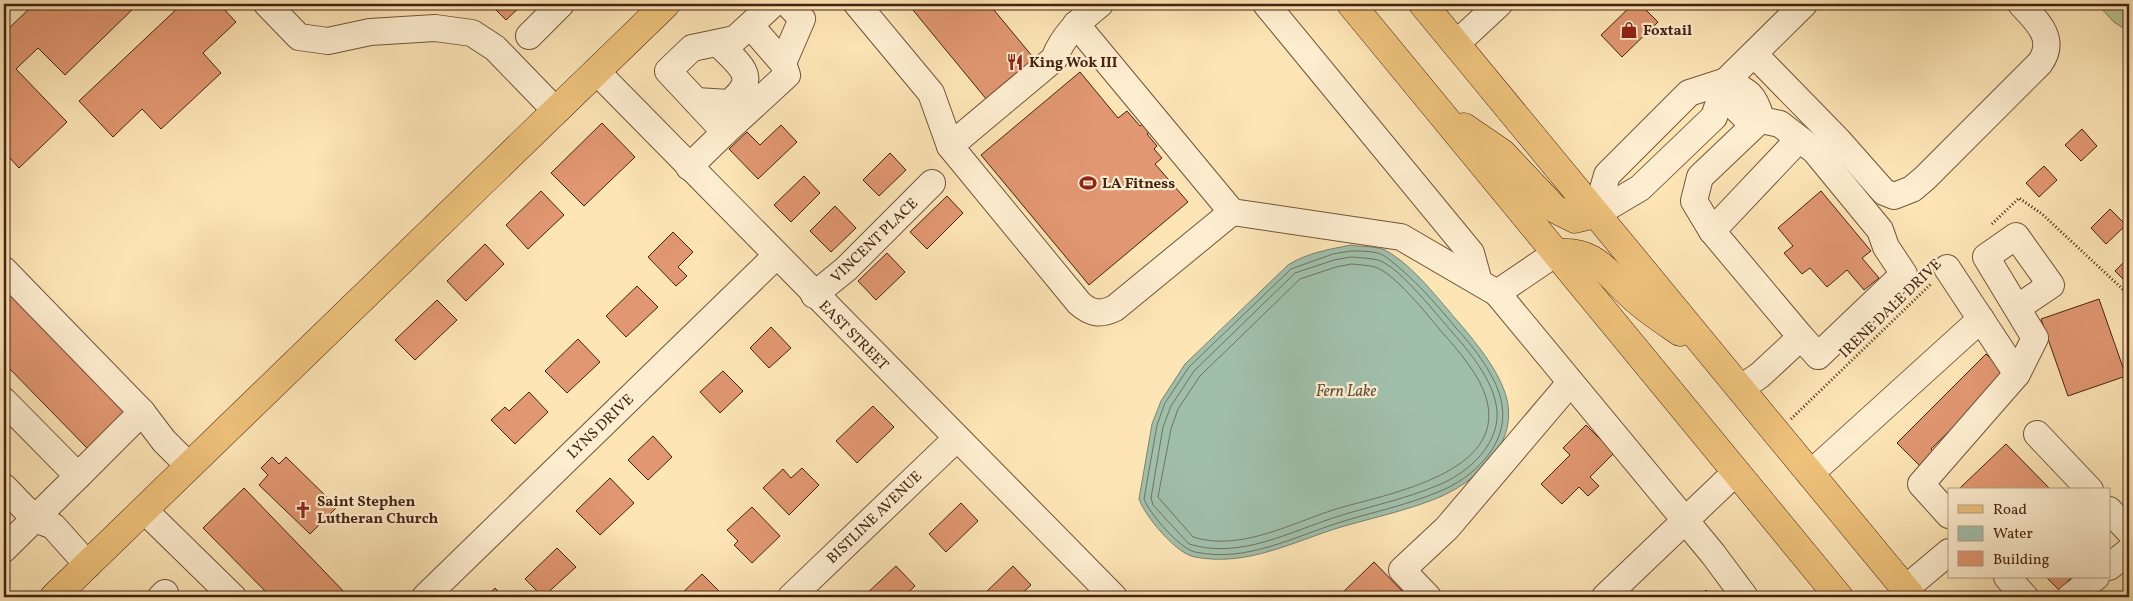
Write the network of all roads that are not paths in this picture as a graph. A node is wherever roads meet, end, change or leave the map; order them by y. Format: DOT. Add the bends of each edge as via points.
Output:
graph roads {
  1 [pos="268,4"];
  2 [pos="561,4"];
  3 [pos="773,4"];
  4 [pos="788,4"];
  5 [pos="857,4"];
  6 [pos="1266,4"];
  7 [pos="1351,4"];
  8 [pos="1423,4"];
  9 [pos="1499,4"];
  10 [pos="1804,4"];
  11 [pos="2021,4"];
  12 [pos="663,5"];
  13 [pos="1090,10"];
  14 [pos="750,25"];
  15 [pos="529,36"];
  16 [pos="718,43"];
  17 [pos="1456,44"];
  18 [pos="1754,54"];
  19 [pos="783,63"];
  20 [pos="596,71"];
  21 [pos="1726,81"];
  22 [pos="696,102"];
  23 [pos="1438,110"];
  24 [pos="556,111"];
  25 [pos="1761,119"];
  26 [pos="725,132"];
  27 [pos="1799,139"];
  28 [pos="950,146"];
  29 [pos="689,167"];
  30 [pos="932,183"];
  31 [pos="1232,212"];
  32 [pos="1596,214"];
  33 [pos="1712,231"];
  34 [pos="1556,253"];
  35 [pos="776,256"];
  36 [pos="1947,268"];
  37 [pos="4,270"];
  38 [pos="1488,288"];
  39 [pos="814,295"];
  40 [pos="2017,308"];
  41 [pos="1981,319"];
  42 [pos="1801,337"];
  43 [pos="1713,357"];
  44 [pos="2017,374"];
  45 [pos="1570,383"];
  46 [pos="1740,389"];
  47 [pos="4,401"];
  48 [pos="142,412"];
  49 [pos="2037,434"];
  50 [pos="956,438"];
  51 [pos="189,466"];
  52 [pos="1736,472"];
  53 [pos="1810,474"];
  54 [pos="78,476"];
  55 [pos="4,488"];
  56 [pos="2088,488"];
  57 [pos="144,510"];
  58 [pos="2110,511"];
  59 [pos="1948,514"];
  60 [pos="35,519"];
  61 [pos="1685,521"];
  62 [pos="2129,531"];
  63 [pos="4,549"];
  64 [pos="2129,551"];
  65 [pos="1948,553"];
  66 [pos="2110,566"];
  67 [pos="82,570"];
  68 [pos="2008,578"];
  69 [pos="2095,578"];
  70 [pos="1105,594"];
  71 [pos="1904,594"];
  72 [pos="54,597"];
  73 [pos="233,597"];
  74 [pos="425,597"];
  75 [pos="791,597"];
  76 [pos="1428,597"];
  77 [pos="1605,597"];
  78 [pos="1745,597"];
  79 [pos="1839,597"];
  80 [pos="2025,597"];
  81 [pos="2070,597"];
  1 -- 24 [label="street" via="299,37 306,38 328,41 370,32 435,28 472,33 495,48"];
  2 -- 15 [label="street"];
  3 -- 14 [label="street"];
  4 -- 19 [label="street" via="802,19"];
  5 -- 28 [label="street" via="931,93"];
  6 -- 38 [label="street" via="1471,253"];
  7 -- 23 [label="main road"];
  8 -- 17 [label="main road"];
  9 -- 17 [label="street"];
  10 -- 18 [label="street"];
  11 -- 18 [label="street" via="2044,31 2048,43 2046,55 1925,178 1908,192 1894,196 1884,192"];
  12 -- 20 [label="main road"];
  13 -- 28 [label="street" via="1059,46 1054,59"];
  13 -- 31 [label="street"];
  14 -- 16 [label="street" via="735,39"];
  14 -- 19 [label="street"];
  16 -- 22 [label="street" via="692,48 668,71"];
  16 -- 22 [label="street" via="743,69 746,83 742,93 729,103"];
  17 -- 32 [label="main road"];
  18 -- 21 [label="street"];
  19 -- 26 [label="street" via="787,75"];
  20 -- 24 [label="main road"];
  20 -- 29 [label="street, EAST STREET"];
  21 -- 25 [label="street" via="1745,89 1756,101"];
  21 -- 32 [label="street" via="1714,117 1640,188"];
  21 -- 32 [label="street" via="1689,93 1607,176"];
  22 -- 26 [label="street"];
  23 -- 32 [label="main road" via="1502,153 1555,209 1575,219"];
  23 -- 34 [label="main road"];
  24 -- 51 [label="main road"];
  25 -- 27 [label="street" via="1780,124"];
  25 -- 33 [label="street" via="1700,177 1694,201"];
  26 -- 29 [label="street"];
  27 -- 33 [label="street"];
  27 -- 42 [label="street" via="1815,151 1880,230 1904,274 1818,356"];
  28 -- 31 [label="street" via="1079,304 1095,313 1115,308"];
  29 -- 35 [label="street, EAST STREET"];
  30 -- 39 [label="street, VINCENT PLACE" via="846,269"];
  31 -- 38 [label="street" via="1401,237"];
  32 -- 43 [label="main road"];
  33 -- 42 [label="street"];
  34 -- 38 [label="street"];
  34 -- 43 [label="main road" via="1571,252 1598,262 1633,298"];
  34 -- 52 [label="main road"];
  35 -- 39 [label="street, EAST STREET"];
  35 -- 74 [label="street, LYNS DRIVE"];
  36 -- 41 [label="street"];
  37 -- 48 [label="street"];
  38 -- 45 [label="street"];
  39 -- 50 [label="street, EAST STREET"];
  40 -- 44 [label="street" via="2036,338"];
  41 -- 44 [label="street"];
  41 -- 53 [label="street"];
  42 -- 46 [label="street"];
  43 -- 46 [label="main road"];
  44 -- 59 [label="street" via="1921,484"];
  45 -- 61 [label="street"];
  45 -- 76 [label="street" via="1464,509 1402,570"];
  46 -- 53 [label="main road"];
  47 -- 54 [label="street"];
  48 -- 51 [label="street"];
  48 -- 54 [label="street"];
  49 -- 56 [label="street"];
  50 -- 70 [label="street, EAST STREET"];
  50 -- 75 [label="street, BISTLINE AVENUE"];
  51 -- 57 [label="main road"];
  52 -- 61 [label="street"];
  52 -- 79 [label="main road"];
  53 -- 71 [label="main road"];
  54 -- 60 [label="street"];
  55 -- 60 [label="street"];
  57 -- 67 [label="main road"];
  57 -- 73 [label="street"];
  58 -- 62 [label="street"];
  60 -- 63 [label="street"];
  60 -- 67 [label="street" via="42,539"];
  61 -- 77 [label="street"];
  61 -- 78 [label="street"];
  64 -- 66 [label="street"];
  65 -- 71 [label="street"];
  67 -- 72 [label="main road"];
  68 -- 80 [label="street"];
  69 -- 81 [label="street"];
}
